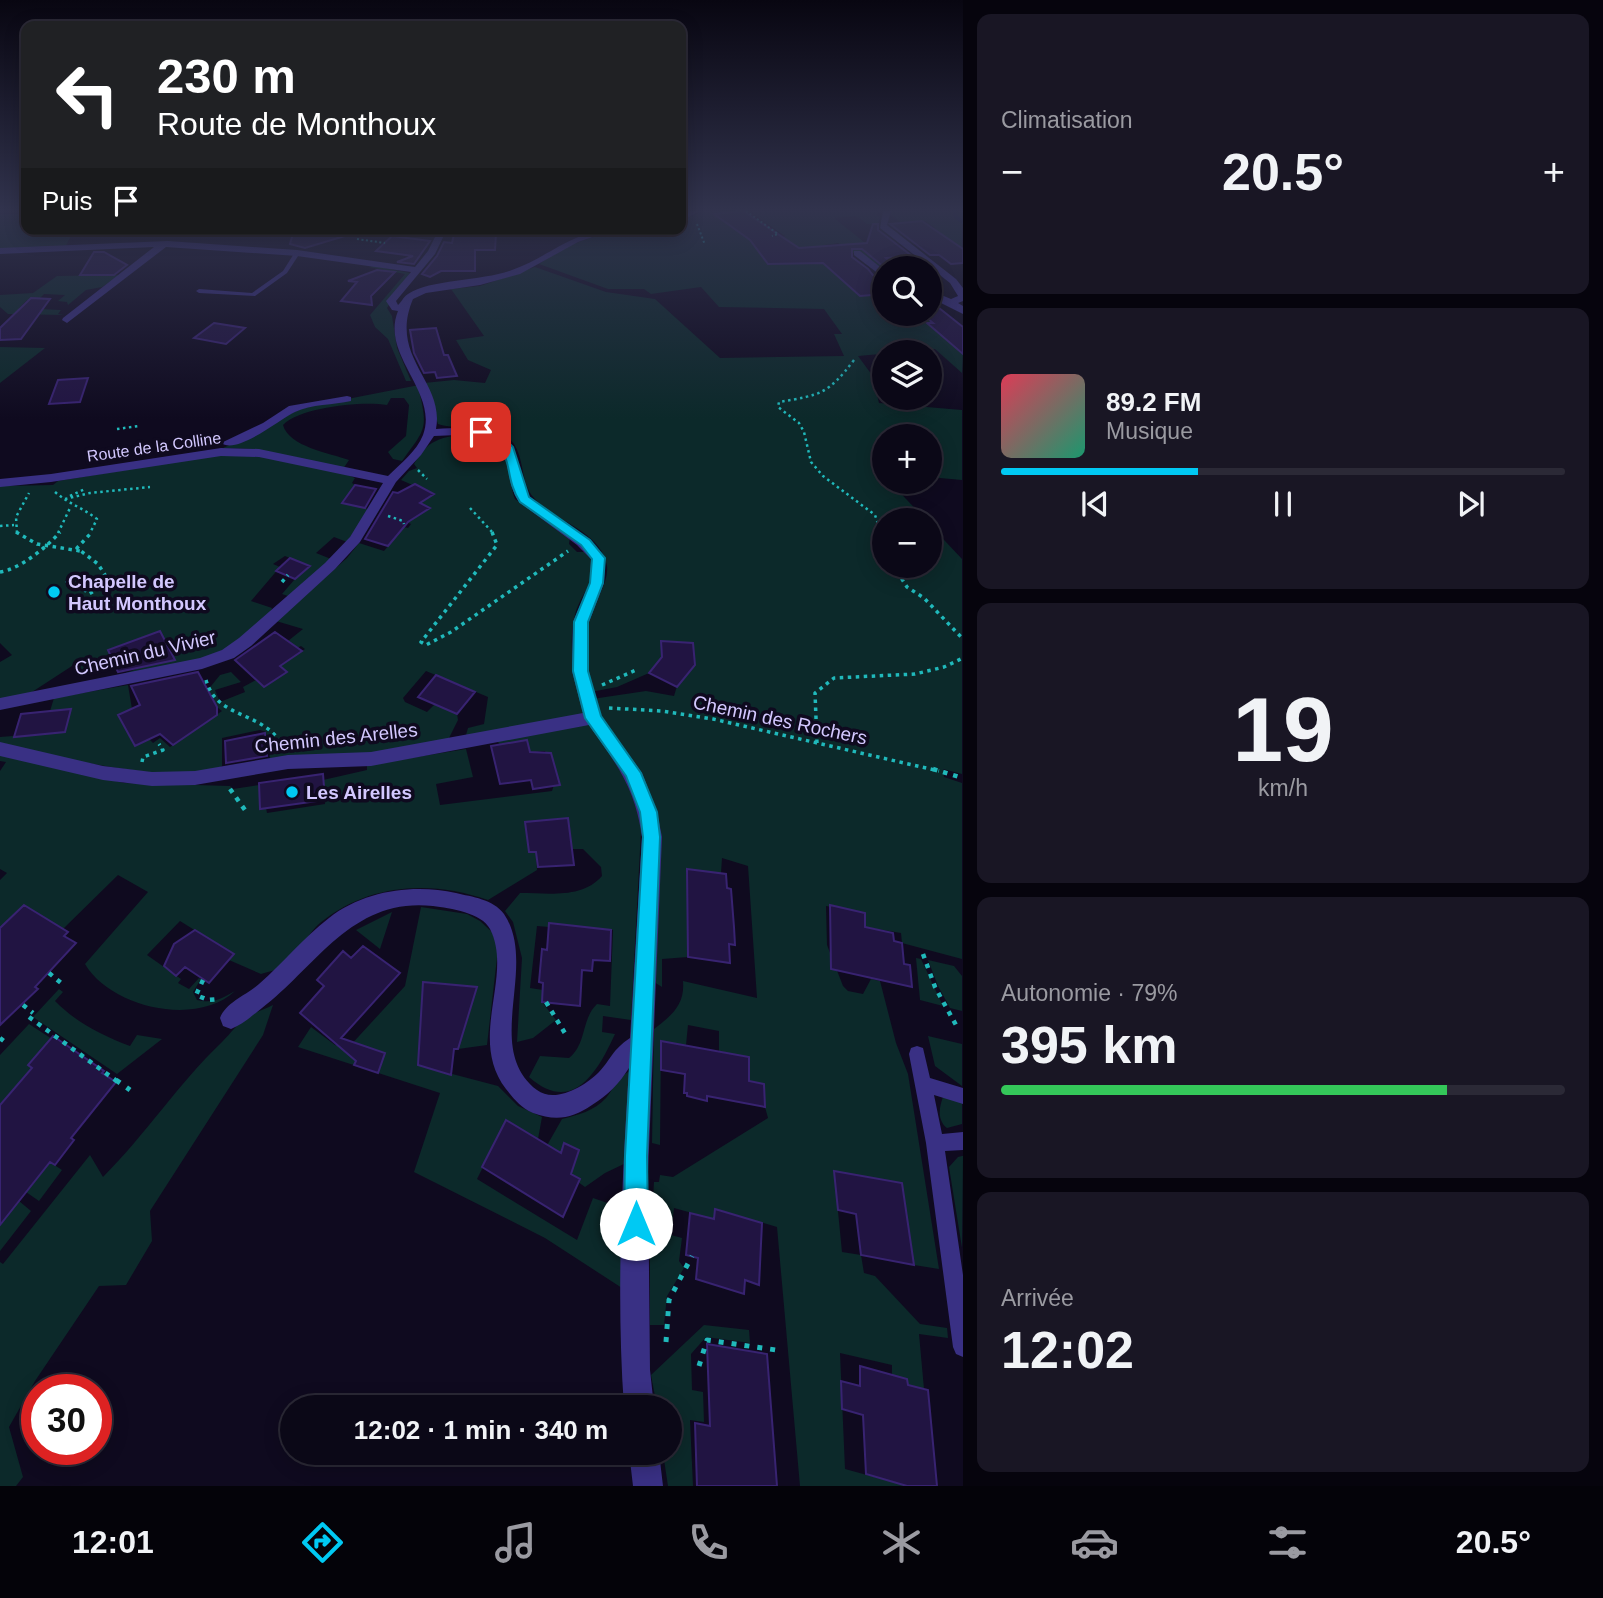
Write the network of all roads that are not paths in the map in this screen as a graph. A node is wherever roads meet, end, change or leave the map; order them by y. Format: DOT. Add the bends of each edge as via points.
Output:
graph roads {
  1 [pos="118,280"];
  2 [pos="273,280"];
  3 [pos="409,280"];
  4 [pos="486,280"];
  5 [pos="952,280"];
  6 [pos="199,291"];
  7 [pos="962,297"];
  8 [pos="942,298"];
  9 [pos="951,302"];
  10 [pos="403,309"];
  11 [pos="962,311"];
  12 [pos="67,320"];
  13 [pos="347,399"];
  14 [pos="430,433"];
  15 [pos="227,443"];
  16 [pos="391,480"];
  17 [pos="0,483"];
  18 [pos="0,704"];
  19 [pos="593,718"];
  20 [pos="0,749"];
  21 [pos="227,1008"];
  22 [pos="640,1044"];
  23 [pos="916,1054"];
  24 [pos="924,1084"];
  25 [pos="962,1096"];
  26 [pos="962,1141"];
  27 [pos="935,1143"];
  28 [pos="962,1347"];
  29 [pos="638,1395"];
  30 [pos="645,1465"];
  31 [pos="648,1486"];
  1 -- 12 [label="street"];
  2 -- 6 [label="lane" via="253,295"];
  3 -- 10 [label="street" via="391,301 395,308"];
  4 -- 10 [label="street" via="418,291 409,296"];
  5 -- 7 [label="street"];
  7 -- 9 [label="street"];
  8 -- 9 [label="street"];
  9 -- 11 [label="street"];
  10 -- 14 [label="street" via="402,344 430,414"];
  13 -- 15 [label="street" via="288,410 267,426"];
  14 -- 16 [label="street"];
  14 -- 19 [label="street" via="481,432 504,443 524,500 586,542 598,558 597,583 581,622 579,642 580,671"];
  16 -- 17 [label="street, Route de la Colline" via="259,453 221,452"];
  16 -- 18 [label="street, Chemin du Vivier" via="355,539 331,566 228,654"];
  19 -- 20 [label="street, Chemin des Arelles" via="371,759 288,762 185,779 103,773"];
  19 -- 22 [label="street" via="633,773 652,837"];
  21 -- 22 [label="street" via="260,998 337,924 377,902 432,897 484,909 502,931 507,957 500,1037 507,1071 530,1099 549,1107 572,1105 607,1081 623,1055"];
  22 -- 29 [label="street" via="635,1172"];
  23 -- 24 [label="lane"];
  24 -- 25 [label="lane"];
  24 -- 27 [label="lane"];
  26 -- 27 [label="lane"];
  27 -- 28 [label="lane"];
  30 -- 31 [label="street"];
}
